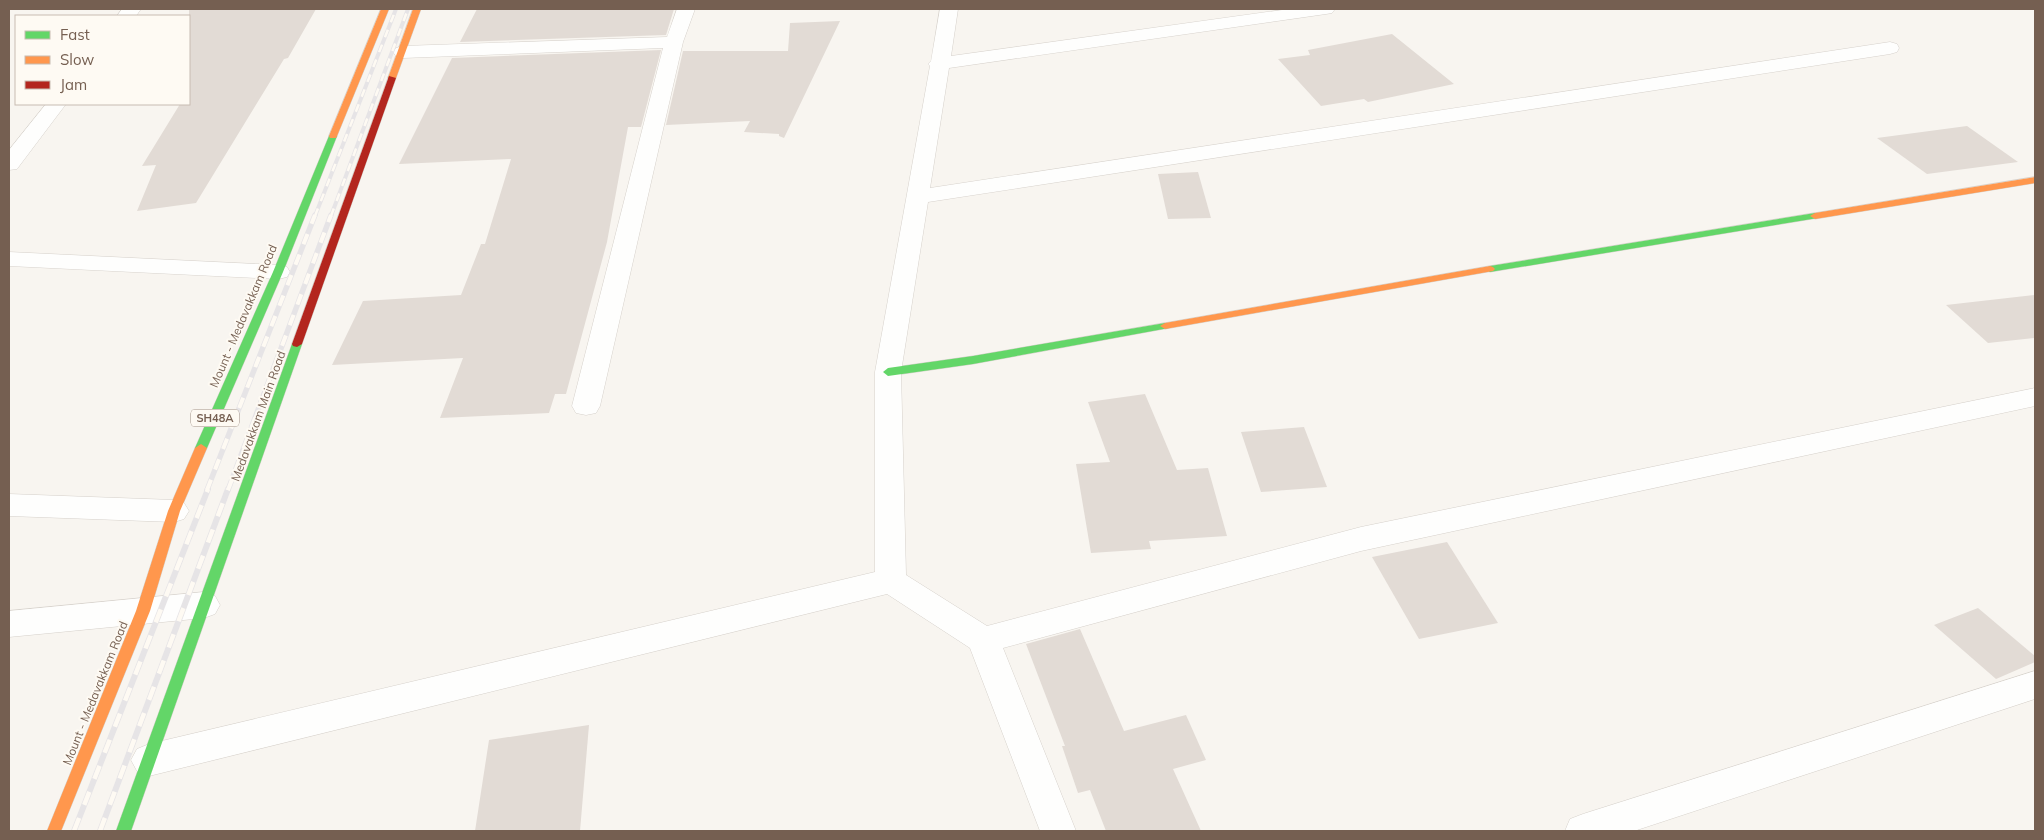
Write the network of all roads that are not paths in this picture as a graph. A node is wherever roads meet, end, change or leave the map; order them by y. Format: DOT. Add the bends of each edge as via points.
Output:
graph roads {
  1 [pos="385,9"];
  2 [pos="417,9"];
  3 [pos="686,9"];
  4 [pos="949,9"];
  5 [pos="1326,9"];
  6 [pos="674,42"];
  7 [pos="1890,48"];
  8 [pos="403,52"];
  9 [pos="938,64"];
  10 [pos="55,105"];
  11 [pos="9,164"];
  12 [pos="2035,180"];
  13 [pos="916,197"];
  14 [pos="9,259"];
  15 [pos="278,272"];
  16 [pos="888,372"];
  17 [pos="2035,397"];
  18 [pos="586,406"];
  19 [pos="9,505"];
  20 [pos="174,511"];
  21 [pos="891,581"];
  22 [pos="204,605"];
  23 [pos="143,611"];
  24 [pos="9,624"];
  25 [pos="983,640"];
  26 [pos="2035,685"];
  27 [pos="149,760"];
  28 [pos="54,831"];
  29 [pos="123,831"];
  30 [pos="1058,831"];
  31 [pos="1583,831"];
  1 -- 15 [label="main road, Mount - Medavakkam Road / SH48A"];
  2 -- 8 [label="main road, Medavakkam Main Road"];
  3 -- 6 [label="street"];
  4 -- 9 [label="street"];
  5 -- 9 [label="street"];
  6 -- 8 [label="street"];
  6 -- 18 [label="street"];
  7 -- 13 [label="street"];
  8 -- 22 [label="main road, Medavakkam Main Road"];
  9 -- 13 [label="street"];
  10 -- 11 [label="street"];
  12 -- 16 [label="main road"];
  13 -- 16 [label="street"];
  14 -- 15 [label="street"];
  15 -- 20 [label="main road, Mount - Medavakkam Road / SH48A"];
  16 -- 21 [label="street"];
  17 -- 25 [label="street" via="1361,538"];
  19 -- 20 [label="street"];
  20 -- 23 [label="main road, Mount - Medavakkam Road / SH48A"];
  21 -- 25 [label="street"];
  21 -- 27 [label="street"];
  22 -- 23 [label="street"];
  22 -- 27 [label="main road, Medavakkam Main Road"];
  23 -- 24 [label="street"];
  23 -- 28 [label="main road, Mount - Medavakkam Road / SH48A"];
  25 -- 30 [label="street"];
  26 -- 31 [label="street"];
  27 -- 29 [label="main road, Medavakkam Main Road"];
}
